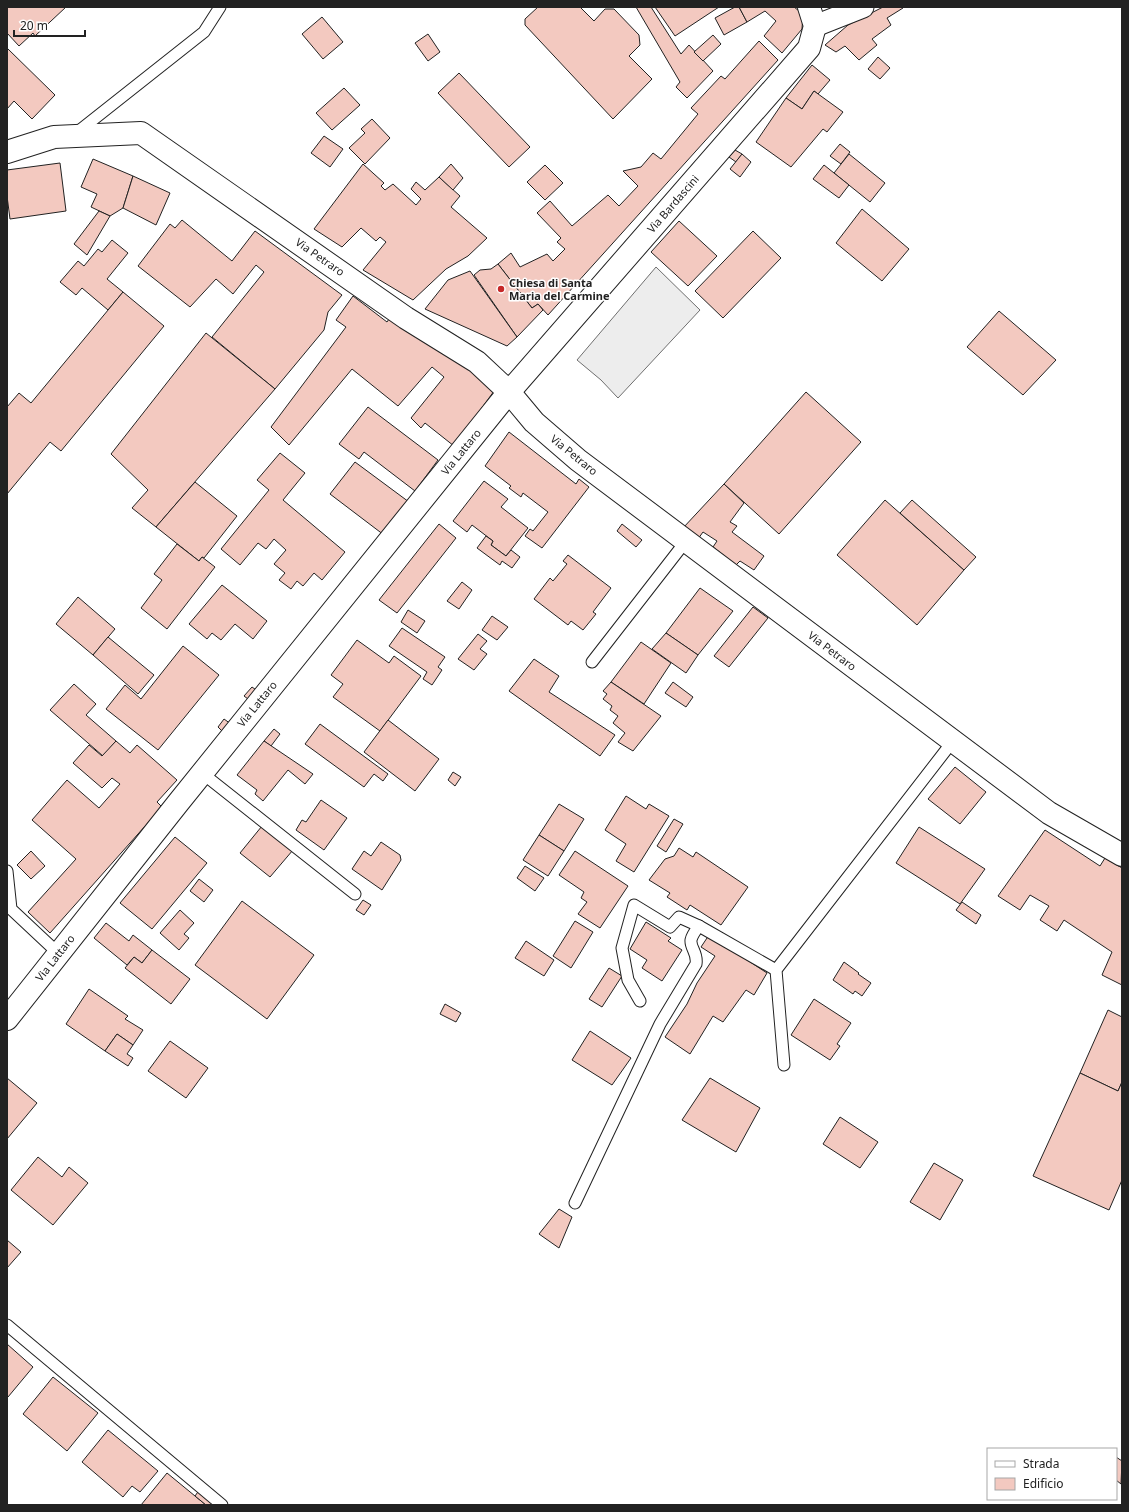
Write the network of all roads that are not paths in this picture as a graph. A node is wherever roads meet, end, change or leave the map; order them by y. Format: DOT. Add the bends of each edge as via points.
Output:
graph roads {
  1 [pos="220,7"];
  2 [pos="863,7"];
  3 [pos="812,17"];
  4 [pos="73,136"];
  5 [pos="7,152"];
  6 [pos="510,392"];
  7 [pos="686,541"];
  8 [pos="592,662"];
  9 [pos="953,741"];
  10 [pos="202,773"];
  11 [pos="1122,855"];
  12 [pos="7,871"];
  13 [pos="355,894"];
  14 [pos="699,926"];
  15 [pos="59,954"];
  16 [pos="776,970"];
  17 [pos="640,1001"];
  18 [pos="7,1019"];
  19 [pos="784,1065"];
  20 [pos="575,1203"];
  21 [pos="7,1325"];
  22 [pos="222,1505"];
  1 -- 4 [label="lane" via="204,32"];
  2 -- 3 [label="street"];
  3 -- 6 [label="street, Via Bardascini" via="809,48"];
  4 -- 5 [label="street, Via Petraro" via="54,137"];
  4 -- 6 [label="street, Via Petraro" via="141,133 406,318 477,362"];
  6 -- 7 [label="street, Via Petraro" via="534,422 578,460"];
  6 -- 10 [label="street, Via Lattaro"];
  7 -- 8 [label="lane"];
  7 -- 9 [label="street, Via Petraro"];
  9 -- 11 [label="street, Via Petraro" via="1049,813"];
  9 -- 16 [label="lane"];
  10 -- 13 [label="lane"];
  10 -- 15 [label="street, Via Lattaro"];
  12 -- 15 [label="lane" via="11,909"];
  14 -- 16 [label="lane"];
  14 -- 17 [label="lane" via="678,917 670,927 634,905 622,948 628,980"];
  14 -- 20 [label="lane" via="691,939 697,958 696,964 660,1024"];
  15 -- 18 [label="street, Via Lattaro"];
  16 -- 19 [label="lane"];
  21 -- 22 [label="lane"];
}
